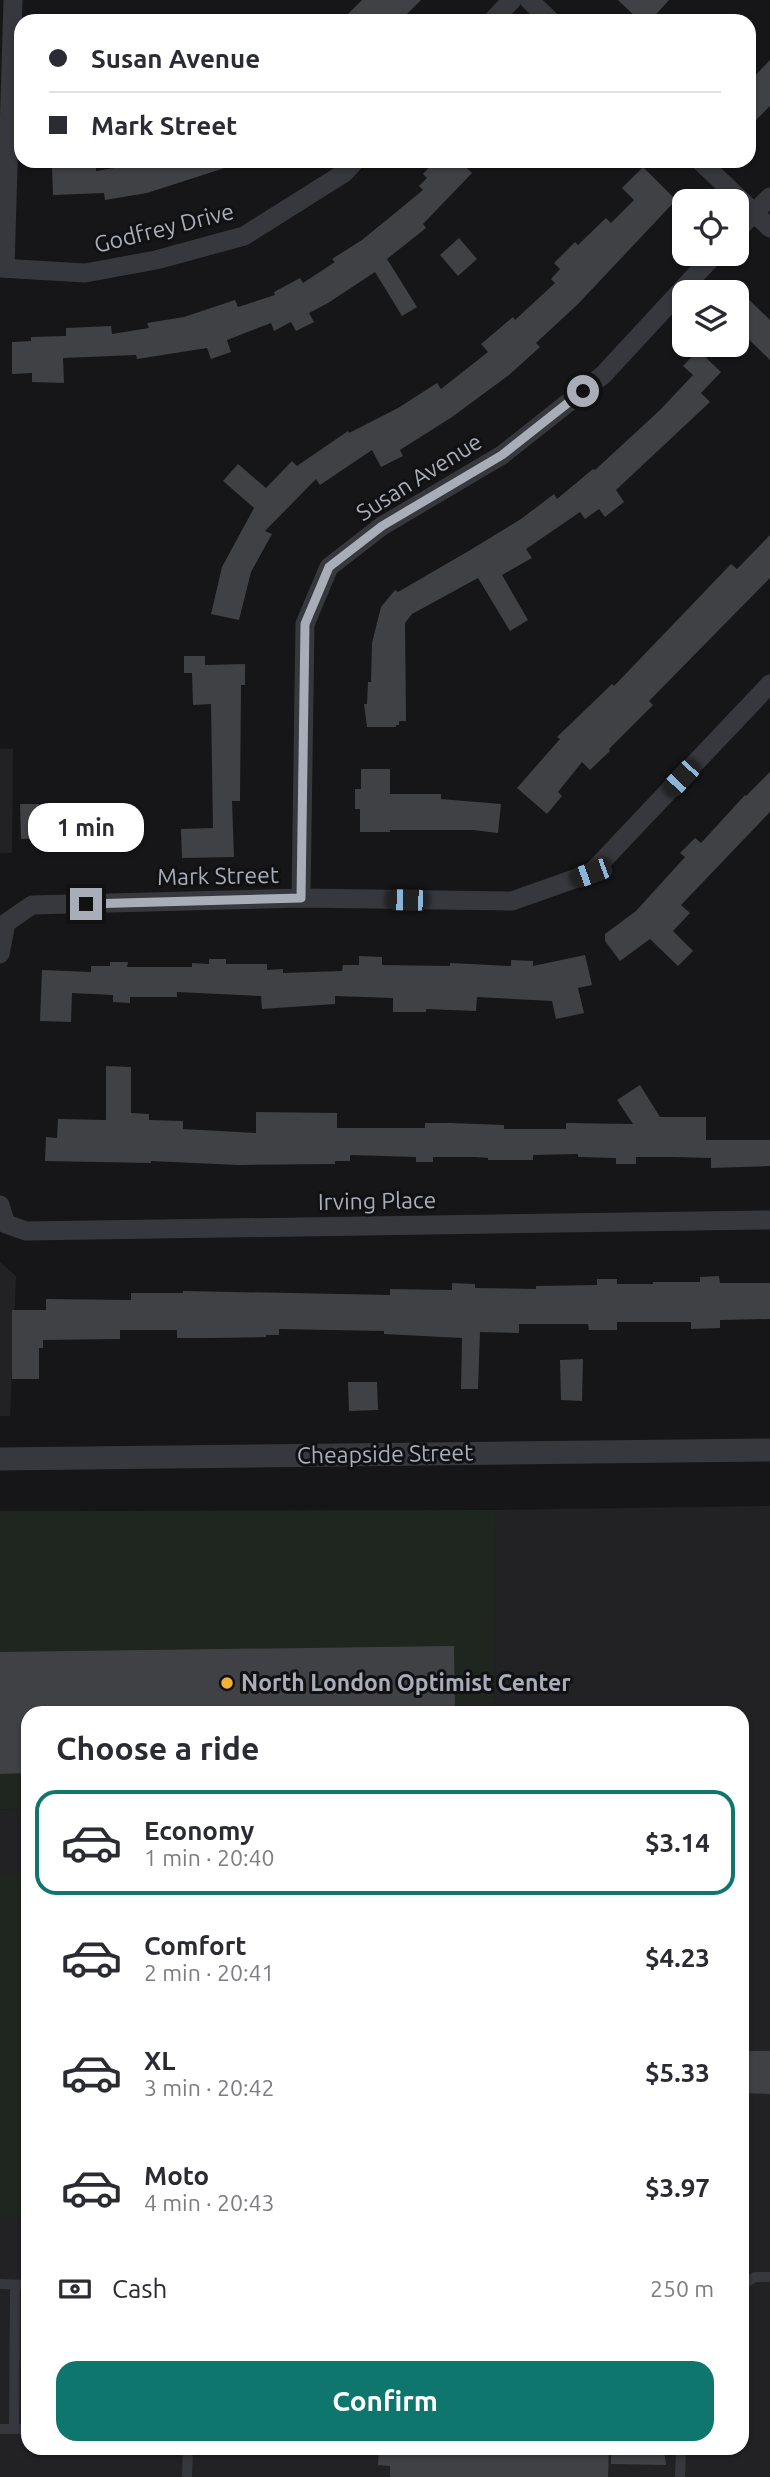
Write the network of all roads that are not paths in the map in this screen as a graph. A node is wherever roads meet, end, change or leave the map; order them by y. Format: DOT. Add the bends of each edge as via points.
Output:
graph roads {
  1 [pos="13,0"];
  2 [pos="512,0"];
  3 [pos="528,0"];
  4 [pos="499,14"];
  5 [pos="543,14"];
  6 [pos="349,168"];
  7 [pos="707,168"];
  8 [pos="770,197"];
  9 [pos="754,212"];
  10 [pos="749,217"];
  11 [pos="770,228"];
  12 [pos="704,266"];
  13 [pos="2,268"];
  14 [pos="770,684"];
  15 [pos="301,898"];
  16 [pos="0,954"];
  17 [pos="0,1205"];
  18 [pos="770,1220"];
  19 [pos="770,1450"];
  20 [pos="0,1459"];
  21 [pos="770,2277"];
  22 [pos="749,2281"];
  23 [pos="0,2284"];
  24 [pos="15,2285"];
  25 [pos="21,2285"];
  26 [pos="0,2429"];
  27 [pos="14,2429"];
  28 [pos="21,2429"];
  29 [pos="188,2455"];
  30 [pos="681,2455"];
  31 [pos="187,2477"];
  32 [pos="680,2477"];
  1 -- 13 [label="street, Godfrey Drive"];
  2 -- 4 [label="street"];
  3 -- 5 [label="street"];
  6 -- 13 [label="street, Godfrey Drive" via="244,236 85,273"];
  7 -- 9 [label="street"];
  8 -- 9 [label="street"];
  9 -- 10 [label="street"];
  9 -- 11 [label="street"];
  12 -- 15 [label="street, Susan Avenue" via="603,375 502,455 382,526 329,567 305,624"];
  14 -- 15 [label="street, Mark Street" via="591,873 512,901"];
  15 -- 16 [label="street, Mark Street" via="32,905 6,923"];
  17 -- 18 [label="street, Irving Place" via="6,1224 26,1231"];
  19 -- 20 [label="street, Cheapside Street"];
  21 -- 22 [label="lane"];
  23 -- 24 [label="lane"];
  24 -- 25 [label="lane"];
  24 -- 27 [label="lane"];
  26 -- 27 [label="lane"];
  27 -- 28 [label="lane"];
  29 -- 31 [label="lane"];
  30 -- 32 [label="lane"];
}
